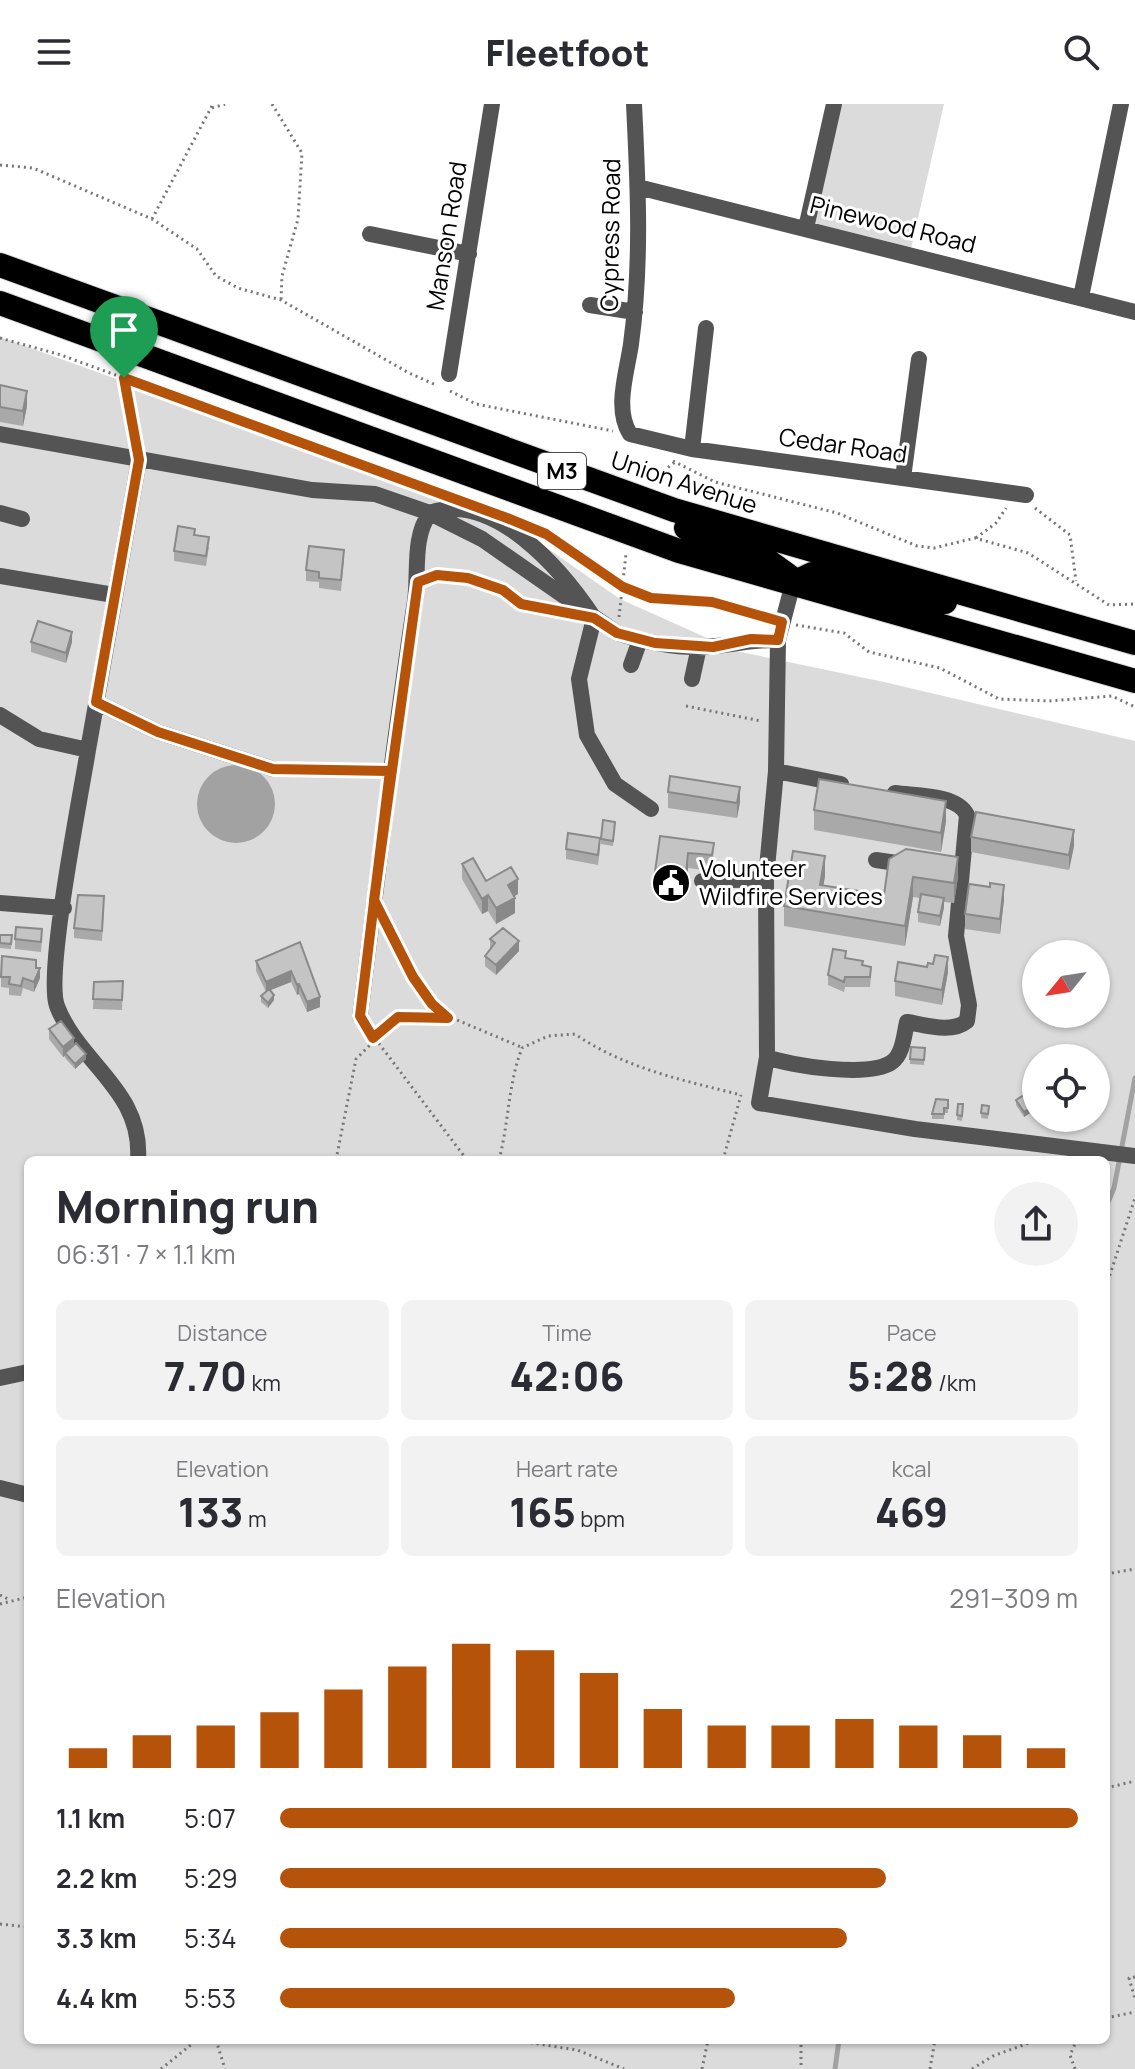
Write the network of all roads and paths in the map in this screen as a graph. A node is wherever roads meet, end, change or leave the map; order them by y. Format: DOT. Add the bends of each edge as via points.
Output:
graph roads {
  1 [pos="225,104"];
  2 [pos="272,104"];
  3 [pos="492,104"];
  4 [pos="634,104"];
  5 [pos="834,104"];
  6 [pos="1119,105"];
  7 [pos="212,106"];
  8 [pos="0,165"];
  9 [pos="638,187"];
  10 [pos="152,219"];
  11 [pos="806,228"];
  12 [pos="370,234"];
  13 [pos="469,254"];
  14 [pos="0,265"];
  15 [pos="1081,297"];
  16 [pos="281,300"];
  17 [pos="0,303"];
  18 [pos="590,305"];
  19 [pos="635,312"];
  20 [pos="1135,312"];
  21 [pos="706,328"];
  22 [pos="0,338"];
  23 [pos="919,359"];
  24 [pos="449,374"];
  25 [pos="124,378"];
  26 [pos="0,434"];
  27 [pos="630,434"];
  28 [pos="655,441"];
  29 [pos="692,449"];
  30 [pos="139,460"];
  31 [pos="674,462"];
  32 [pos="903,478"];
  33 [pos="586,480"];
  34 [pos="649,482"];
  35 [pos="1019,494"];
  36 [pos="447,496"];
  37 [pos="0,513"];
  38 [pos="430,513"];
  39 [pos="22,519"];
  40 [pos="533,529"];
  41 [pos="975,538"];
  42 [pos="626,554"];
  43 [pos="0,576"];
  44 [pos="1076,581"];
  45 [pos="418,582"];
  46 [pos="793,583"];
  47 [pos="623,587"];
  48 [pos="114,595"];
  49 [pos="987,601"];
  50 [pos="1134,605"];
  51 [pos="594,618"];
  52 [pos="782,622"];
  53 [pos="640,640"];
  54 [pos="778,640"];
  55 [pos="1135,643"];
  56 [pos="699,647"];
  57 [pos="631,665"];
  58 [pos="692,679"];
  59 [pos="1135,681"];
  60 [pos="96,702"];
  61 [pos="686,706"];
  62 [pos="1135,707"];
  63 [pos="0,715"];
  64 [pos="779,724"];
  65 [pos="88,750"];
  66 [pos="273,769"];
  67 [pos="390,771"];
  68 [pos="776,771"];
  69 [pos="651,809"];
  70 [pos="876,860"];
  71 [pos="949,869"];
  72 [pos="766,879"];
  73 [pos="702,881"];
  74 [pos="374,900"];
  75 [pos="0,903"];
  76 [pos="64,908"];
  77 [pos="360,1016"];
  78 [pos="448,1018"];
  79 [pos="373,1038"];
  80 [pos="522,1048"];
  81 [pos="767,1057"];
  82 [pos="741,1095"];
  83 [pos="759,1103"];
  84 [pos="138,1156"];
  85 [pos="337,1156"];
  86 [pos="464,1156"];
  87 [pos="500,1156"];
  88 [pos="724,1156"];
  89 [pos="1135,1156"];
  90 [pos="1135,1198"];
  91 [pos="1110,1275"];
  92 [pos="24,1373"];
  93 [pos="0,1378"];
  94 [pos="0,1488"];
  95 [pos="24,1494"];
  96 [pos="1135,1569"];
  97 [pos="1110,1573"];
  98 [pos="0,1595"];
  99 [pos="24,1598"];
  100 [pos="10,1600"];
  101 [pos="0,1604"];
  102 [pos="1135,1781"];
  103 [pos="1110,1787"];
  104 [pos="0,1924"];
  105 [pos="24,1927"];
  106 [pos="1135,1977"];
  107 [pos="1135,1999"];
  108 [pos="1135,2012"];
  109 [pos="1110,2017"];
  110 [pos="192,2044"];
  111 [pos="217,2044"];
  112 [pos="539,2044"];
  113 [pos="707,2044"];
  114 [pos="800,2044"];
  115 [pos="934,2044"];
  116 [pos="1026,2044"];
  117 [pos="1075,2044"];
  118 [pos="161,2069"];
  119 [pos="225,2069"];
  120 [pos="624,2069"];
  121 [pos="702,2069"];
  122 [pos="801,2069"];
  123 [pos="930,2069"];
  124 [pos="972,2069"];
  125 [pos="1075,2069"];
  1 -- 7 [label="path"];
  2 -- 16 [label="path" via="302,153 298,219"];
  3 -- 13 [label="street, Manson Road"];
  4 -- 9 [label="street, Cypress Road"];
  5 -- 11 [label="street"];
  6 -- 15 [label="street"];
  7 -- 10 [label="path"];
  8 -- 10 [label="path" via="33,168"];
  9 -- 11 [label="street, Pinewood Road"];
  9 -- 19 [label="street, Cypress Road"];
  10 -- 16 [label="path" via="197,249 216,276"];
  11 -- 15 [label="street, Pinewood Road"];
  12 -- 13 [label="street"];
  13 -- 24 [label="street, Manson Road"];
  14 -- 33 [label="highway, Union Avenue / M3"];
  15 -- 20 [label="street, Pinewood Road"];
  16 -- 27 [label="path" via="409,373 476,404"];
  17 -- 46 [label="highway, M3" via="598,523"];
  18 -- 19 [label="street"];
  19 -- 27 [label="street, Cypress Road" via="622,412"];
  21 -- 29 [label="street"];
  22 -- 25 [label="path"];
  23 -- 32 [label="street"];
  25 -- 30 [label="path"];
  25 -- 36 [label="path"];
  26 -- 30 [label="street"];
  27 -- 28 [label="street"];
  28 -- 29 [label="street, Cedar Road"];
  28 -- 31 [label="path"];
  29 -- 31 [label="path"];
  29 -- 32 [label="street, Cedar Road"];
  30 -- 38 [label="street" via="312,490 375,494"];
  30 -- 48 [label="street"];
  31 -- 34 [label="path"];
  31 -- 41 [label="path" via="715,482 837,513 917,546 934,548"];
  32 -- 35 [label="street, Cedar Road"];
  33 -- 46 [label="highway" via="630,504 764,558"];
  33 -- 49 [label="highway, Union Avenue / M3" via="753,535"];
  35 -- 41 [label="path" via="1002,517"];
  35 -- 44 [label="path" via="1070,535"];
  37 -- 39 [label="street"];
  38 -- 45 [label="street" via="419,533"];
  38 -- 51 [label="street" via="448,506 467,509 504,526 567,578"];
  40 -- 47 [label="path"];
  41 -- 44 [label="path" via="1028,553"];
  42 -- 47 [label="path"];
  43 -- 48 [label="street"];
  44 -- 50 [label="path" via="1109,605"];
  45 -- 51 [label="path" via="437,575 468,578 503,590 521,604"];
  45 -- 67 [label="street"];
  46 -- 49 [label="highway" via="820,574 914,598"];
  46 -- 52 [label="street"];
  46 -- 59 [label="highway, M3"];
  47 -- 52 [label="path" via="651,598 712,602"];
  48 -- 60 [label="street"];
  49 -- 55 [label="highway, Union Avenue / M3"];
  51 -- 53 [label="street"];
  51 -- 69 [label="street" via="579,679 587,735 615,784"];
  52 -- 54 [label="street"];
  52 -- 62 [label="path" via="844,633 869,652 940,668 991,697 1049,701 1112,696"];
  53 -- 56 [label="street"];
  53 -- 57 [label="street"];
  54 -- 56 [label="street"];
  54 -- 64 [label="street"];
  56 -- 58 [label="street"];
  60 -- 65 [label="street"];
  60 -- 66 [label="street" via="158,732"];
  61 -- 64 [label="path"];
  63 -- 65 [label="street" via="39,739"];
  64 -- 68 [label="street"];
  65 -- 76 [label="street"];
  66 -- 67 [label="path"];
  67 -- 74 [label="street"];
  68 -- 71 [label="street" via="963,807 969,824"];
  68 -- 72 [label="street"];
  70 -- 71 [label="street"];
  71 -- 81 [label="street" via="967,1021 943,1028 907,1022 898,1055 873,1069 792,1065"];
  72 -- 73 [label="street"];
  72 -- 81 [label="street"];
  74 -- 77 [label="street"];
  74 -- 78 [label="path" via="413,977"];
  75 -- 76 [label="street"];
  76 -- 84 [label="street" via="56,1004 134,1115"];
  77 -- 79 [label="path"];
  78 -- 79 [label="path" via="398,1017"];
  78 -- 80 [label="path"];
  79 -- 85 [label="path" via="356,1059 349,1079"];
  79 -- 86 [label="path"];
  80 -- 82 [label="path" via="548,1036 575,1034 674,1080"];
  80 -- 87 [label="path" via="512,1075 510,1121"];
  81 -- 83 [label="street"];
  82 -- 83 [label="path"];
  82 -- 88 [label="path"];
  83 -- 89 [label="street"];
  90 -- 91 [label="path"];
  92 -- 93 [label="street"];
  94 -- 95 [label="street"];
  96 -- 97 [label="path"];
  98 -- 100 [label="path"];
  99 -- 100 [label="path"];
  100 -- 101 [label="path"];
  102 -- 103 [label="path"];
  104 -- 105 [label="path"];
  106 -- 107 [label="path" via="1129,1978"];
  108 -- 109 [label="path"];
  110 -- 118 [label="path"];
  111 -- 119 [label="path"];
  112 -- 120 [label="path" via="577,2050"];
  113 -- 121 [label="path"];
  114 -- 122 [label="path"];
  115 -- 123 [label="path"];
  116 -- 124 [label="path"];
  117 -- 125 [label="path" via="1070,2055"];
}
